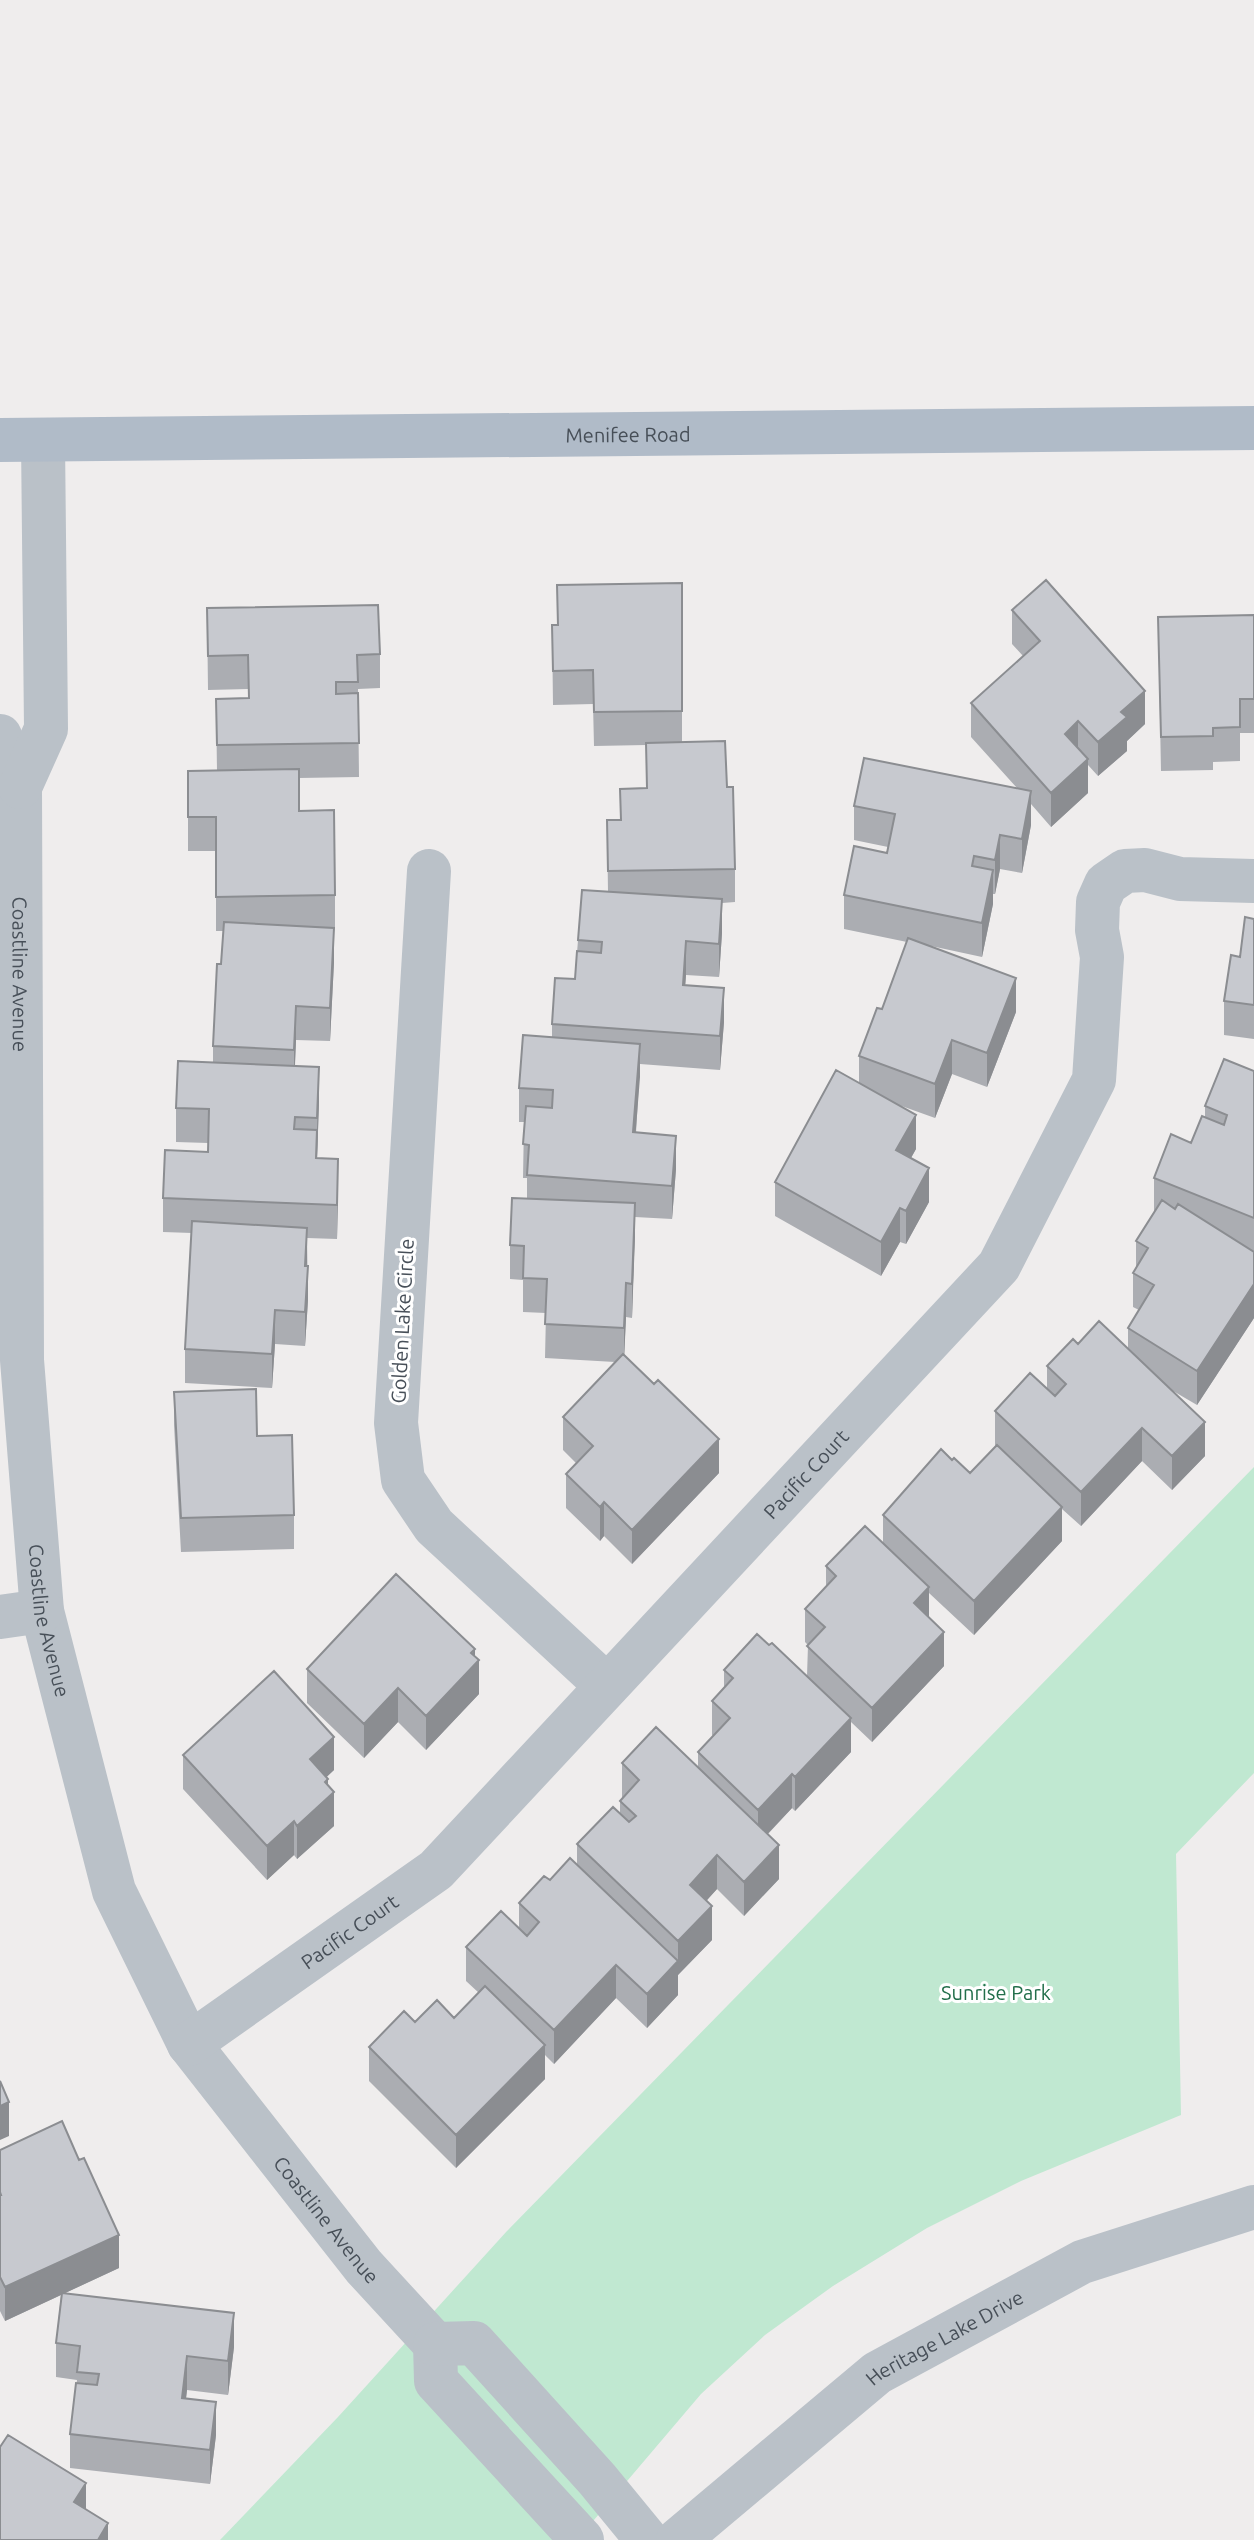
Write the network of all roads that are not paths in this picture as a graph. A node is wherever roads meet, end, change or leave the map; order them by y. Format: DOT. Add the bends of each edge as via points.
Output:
graph roads {
  1 [pos="1254,428"];
  2 [pos="0,440"];
  3 [pos="43,440"];
  4 [pos="0,736"];
  5 [pos="20,787"];
  6 [pos="429,871"];
  7 [pos="1254,881"];
  8 [pos="21,1614"];
  9 [pos="607,1686"];
  10 [pos="189,2044"];
  11 [pos="1254,2207"];
  12 [pos="435,2344"];
  13 [pos="582,2540"];
  14 [pos="647,2540"];
  15 [pos="678,2540"];
  1 -- 3 [label="main road, Menifee Road"];
  2 -- 3 [label="main road, Menifee Road"];
  3 -- 5 [label="street, Coastline Avenue" via="46,729"];
  4 -- 5 [label="street, Coastline Avenue"];
  5 -- 8 [label="street, Coastline Avenue"];
  6 -- 9 [label="street, Golden Lake Circle" via="396,1423 403,1480 434,1526"];
  7 -- 9 [label="street, Pacific Court" via="1180,879 1145,870 1125,871 1106,884 1098,902 1102,957 1094,1080 999,1266"];
  8 -- 10 [label="street, Coastline Avenue" via="114,1891"];
  9 -- 10 [label="street, Pacific Court" via="436,1870"];
  10 -- 12 [label="street, Coastline Avenue" via="364,2267"];
  11 -- 15 [label="street, Heritage Lake Drive" via="1082,2262 877,2373"];
  12 -- 13 [label="street" via="436,2381"];
  12 -- 14 [label="street" via="474,2343"];
}
